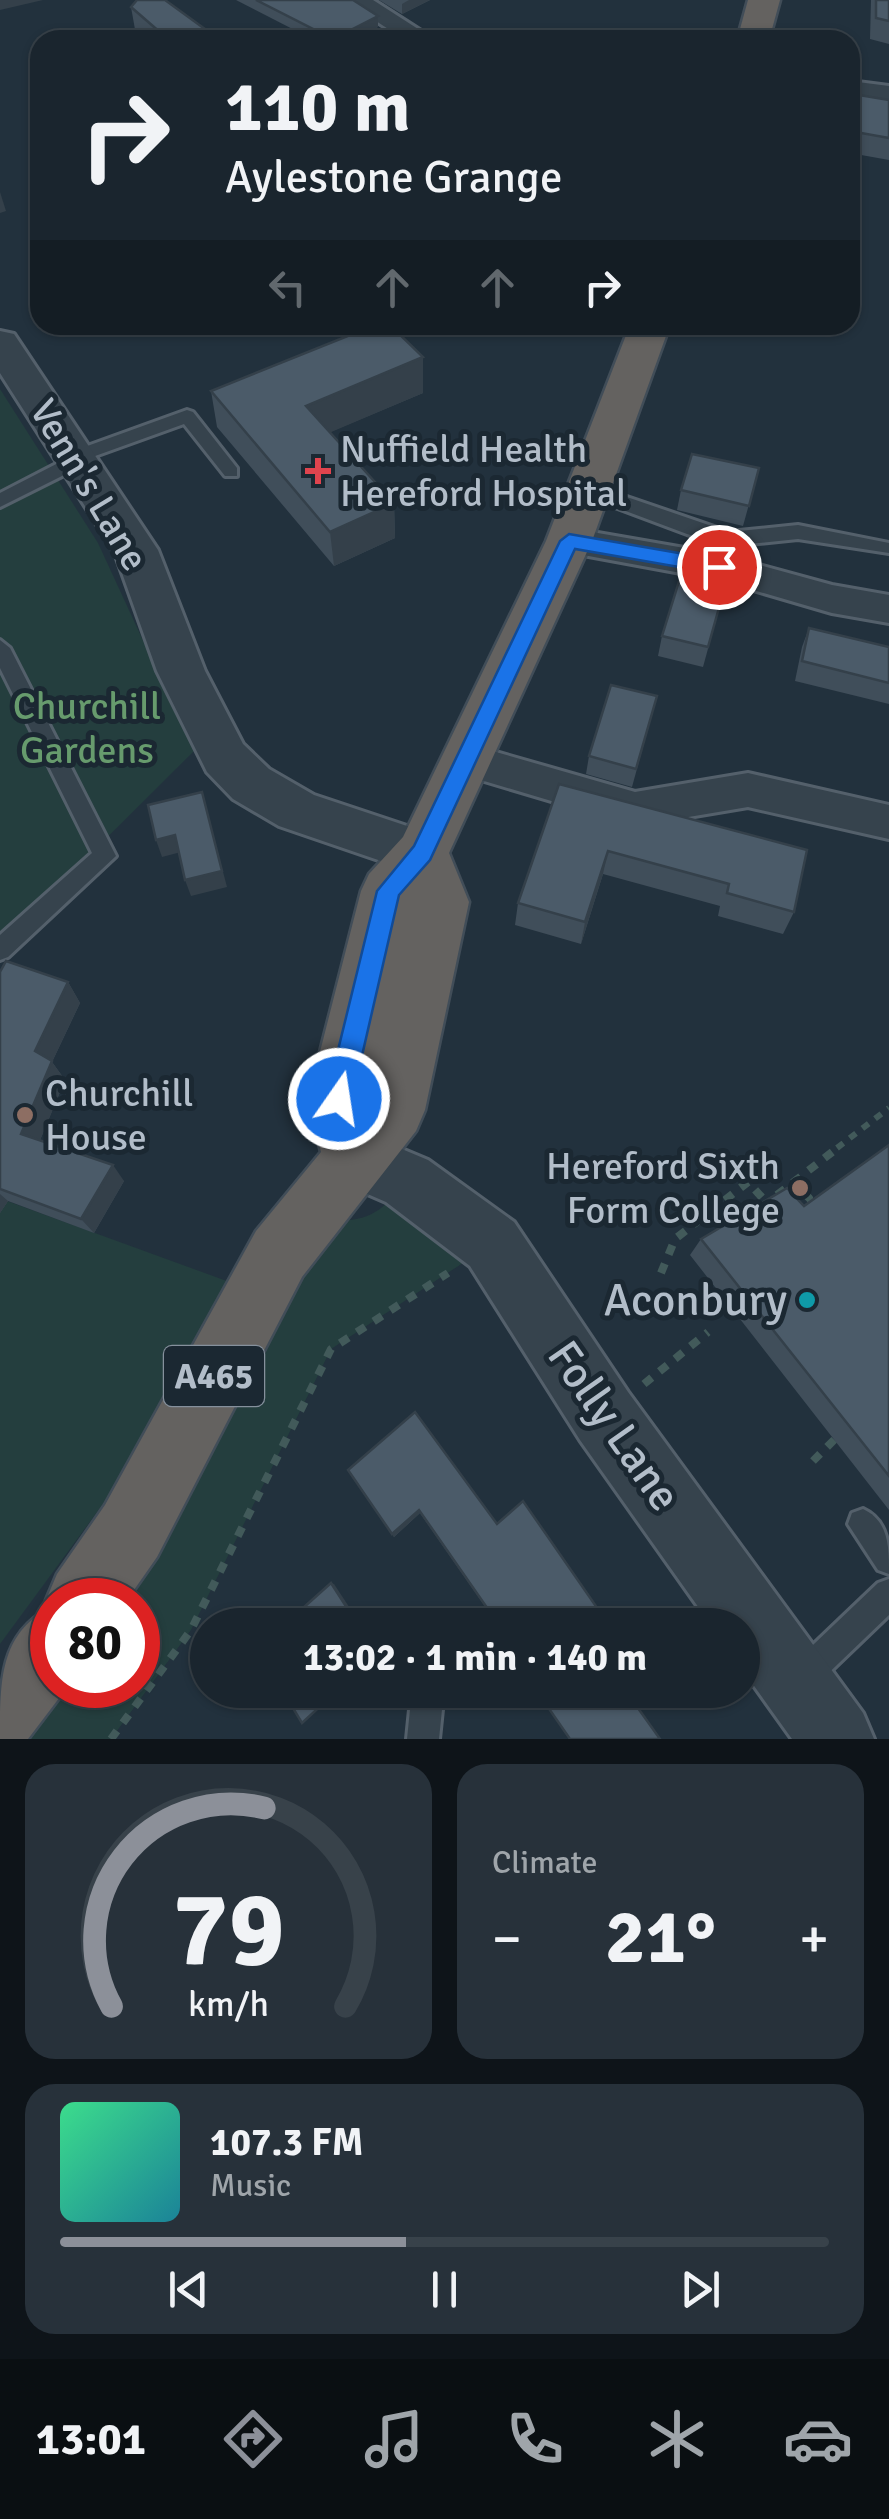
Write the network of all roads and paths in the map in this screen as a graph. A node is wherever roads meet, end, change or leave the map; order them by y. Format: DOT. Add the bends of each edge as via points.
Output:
graph roads {
  1 [pos="356,0"];
  2 [pos="764,0"];
  3 [pos="406,30"];
  4 [pos="756,30"];
  5 [pos="860,90"];
  6 [pos="889,94"];
  7 [pos="646,335"];
  8 [pos="0,343"];
  9 [pos="75,460"];
  10 [pos="231,472"];
  11 [pos="590,490"];
  12 [pos="0,502"];
  13 [pos="569,541"];
  14 [pos="882,548"];
  15 [pos="889,609"];
  16 [pos="0,648"];
  17 [pos="468,760"];
  18 [pos="889,822"];
  19 [pos="422,853"];
  20 [pos="0,950"];
  21 [pos="889,1108"];
  22 [pos="354,1158"];
  23 [pos="778,1194"];
  24 [pos="796,1218"];
  25 [pos="492,1244"];
  26 [pos="661,1273"];
  27 [pos="708,1332"];
  28 [pos="604,1416"];
  29 [pos="850,1425"];
  30 [pos="812,1461"];
  31 [pos="863,1524"];
  32 [pos="889,1559"];
  33 [pos="98,1578"];
  34 [pos="889,1594"];
  35 [pos="30,1673"];
  36 [pos="797,1682"];
  37 [pos="426,1708"];
  38 [pos="0,1712"];
  39 [pos="110,1739"];
  40 [pos="423,1739"];
  41 [pos="837,1739"];
  1 -- 3 [label="street"];
  2 -- 4 [label="highway"];
  5 -- 6 [label="street"];
  7 -- 11 [label="highway"];
  8 -- 9 [label="street, Venn's Lane"];
  9 -- 10 [label="lane" via="192,414"];
  9 -- 12 [label="lane"];
  9 -- 19 [label="street, Venn's Lane" via="136,550 181,671 225,758 251,784 297,811"];
  11 -- 13 [label="highway"];
  11 -- 14 [label="lane" via="729,539 762,541 796,532"];
  13 -- 15 [label="street" via="719,567"];
  13 -- 17 [label="highway"];
  16 -- 20 [label="lane" via="105,856"];
  17 -- 18 [label="street" via="634,809 748,790"];
  17 -- 19 [label="highway"];
  19 -- 22 [label="highway, A465" via="441,902 429,956 394,1110"];
  21 -- 23 [label="path"];
  22 -- 25 [label="street, Folly Lane" via="407,1180"];
  22 -- 33 [label="highway, A465" via="279,1254 131,1530"];
  23 -- 24 [label="path" via="785,1202 802,1190 809,1198 790,1210"];
  23 -- 26 [label="path" via="766,1204 748,1182 675,1240"];
  25 -- 28 [label="street, Folly Lane"];
  25 -- 39 [label="path" via="331,1349 190,1630"];
  27 -- 28 [label="path"];
  28 -- 36 [label="street, Folly Lane"];
  29 -- 30 [label="path"];
  31 -- 32 [label="lane"];
  34 -- 36 [label="lane"];
  35 -- 38 [label="highway"];
  36 -- 41 [label="street, Folly Lane"];
  37 -- 40 [label="lane"];
}
